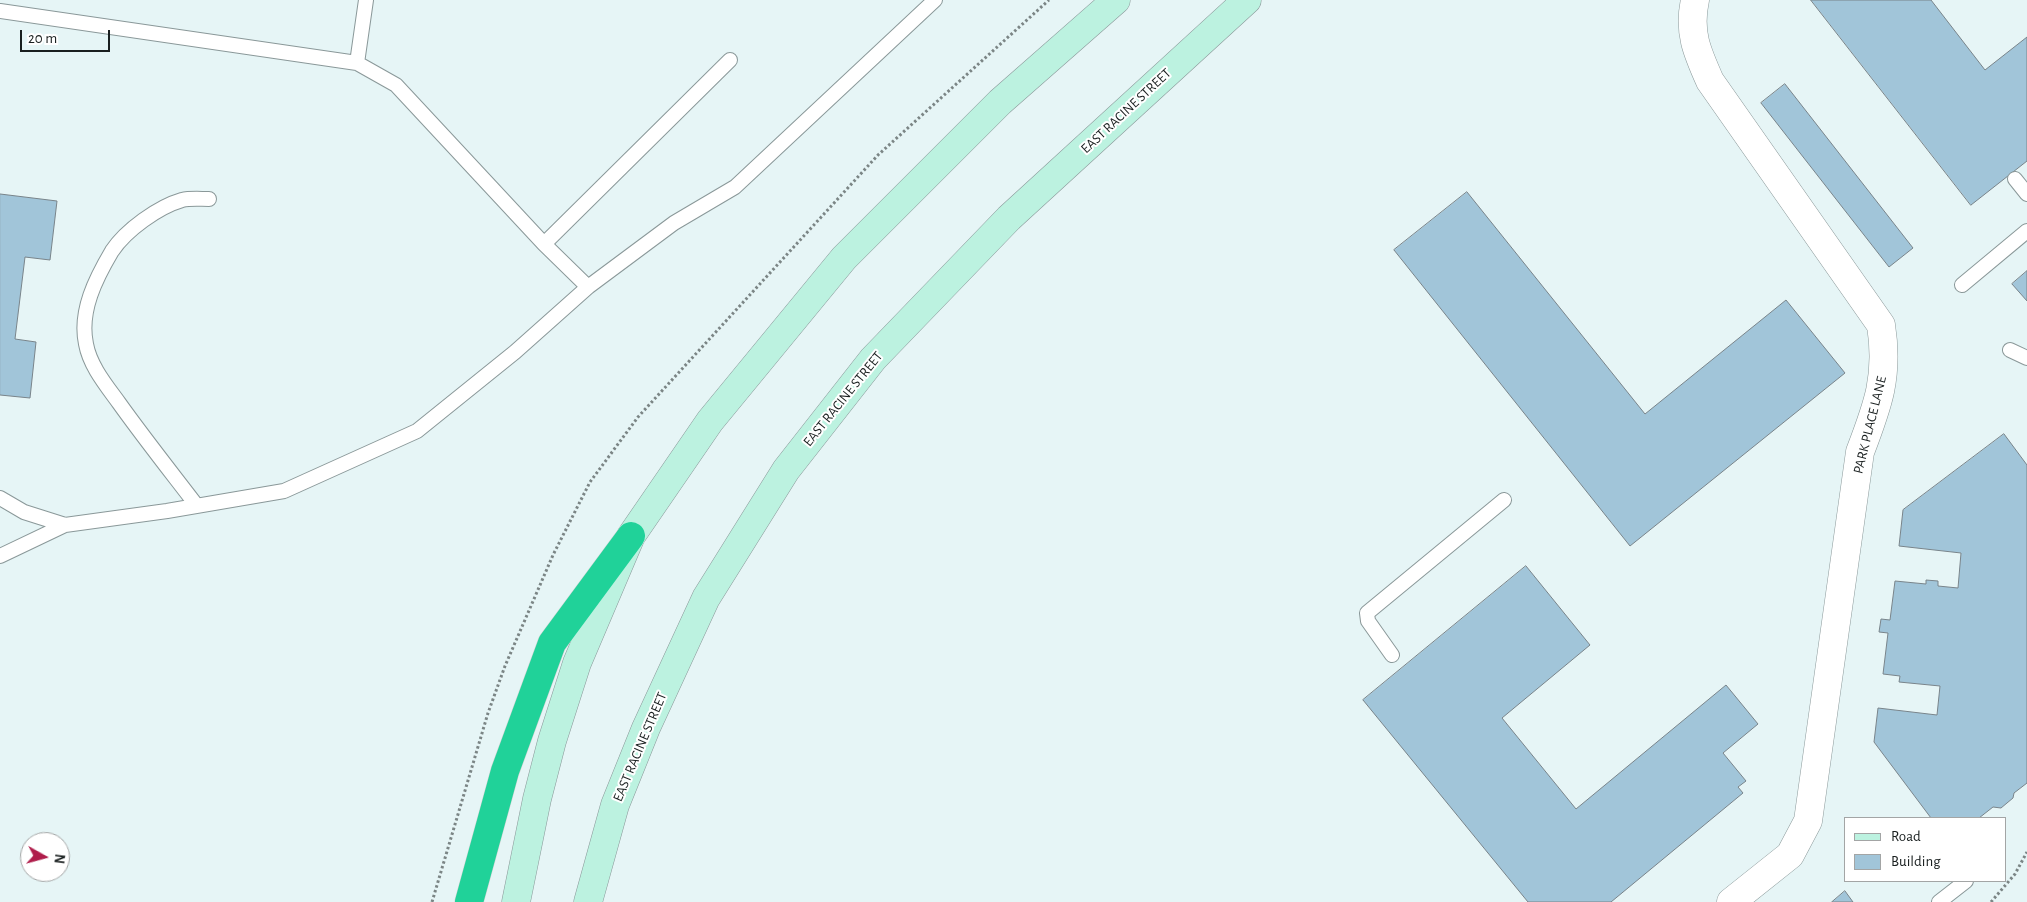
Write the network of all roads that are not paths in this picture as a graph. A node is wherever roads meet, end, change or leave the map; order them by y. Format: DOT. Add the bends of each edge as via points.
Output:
graph roads {
  1 [pos="366,0"];
  2 [pos="935,0"];
  3 [pos="1116,0"];
  4 [pos="1246,0"];
  5 [pos="1695,0"];
  6 [pos="0,11"];
  7 [pos="730,60"];
  8 [pos="357,63"];
  9 [pos="2016,179"];
  10 [pos="2027,194"];
  11 [pos="208,199"];
  12 [pos="2027,231"];
  13 [pos="544,244"];
  14 [pos="1962,285"];
  15 [pos="588,288"];
  16 [pos="2010,350"];
  17 [pos="2027,358"];
  18 [pos="0,498"];
  19 [pos="1504,500"];
  20 [pos="197,506"];
  21 [pos="65,525"];
  22 [pos="631,536"];
  23 [pos="0,556"];
  24 [pos="1392,656"];
  25 [pos="1965,882"];
  26 [pos="469,902"];
  27 [pos="516,902"];
  28 [pos="588,902"];
  29 [pos="1731,902"];
  30 [pos="1940,902"];
  1 -- 8 [label="lane"];
  2 -- 15 [label="lane" via="735,187 674,222"];
  3 -- 22 [label="main road" via="1000,102 844,258 710,421"];
  4 -- 28 [label="main road, EAST RACINE STREET" via="1009,218 873,359 786,470 706,598 646,728 615,805"];
  5 -- 29 [label="street, PARK PLACE LANE" via="1691,19 1698,53 1710,81 1881,326 1885,352 1878,404 1860,452 1808,821 1790,855"];
  6 -- 8 [label="lane"];
  7 -- 13 [label="lane"];
  8 -- 13 [label="lane" via="396,85"];
  9 -- 10 [label="lane"];
  11 -- 20 [label="lane" via="182,200 158,211 135,228 116,246 95,279 86,313 85,344 95,369"];
  12 -- 14 [label="lane"];
  13 -- 15 [label="lane"];
  15 -- 20 [label="lane" via="417,431 284,491"];
  16 -- 17 [label="lane"];
  18 -- 21 [label="lane" via="24,512"];
  19 -- 24 [label="lane" via="1367,613 1368,621"];
  20 -- 21 [label="lane"];
  21 -- 23 [label="lane"];
  22 -- 26 [label="highway" via="552,643 505,770"];
  22 -- 27 [label="main road" via="577,663 552,741"];
  25 -- 30 [label="lane"];
}
